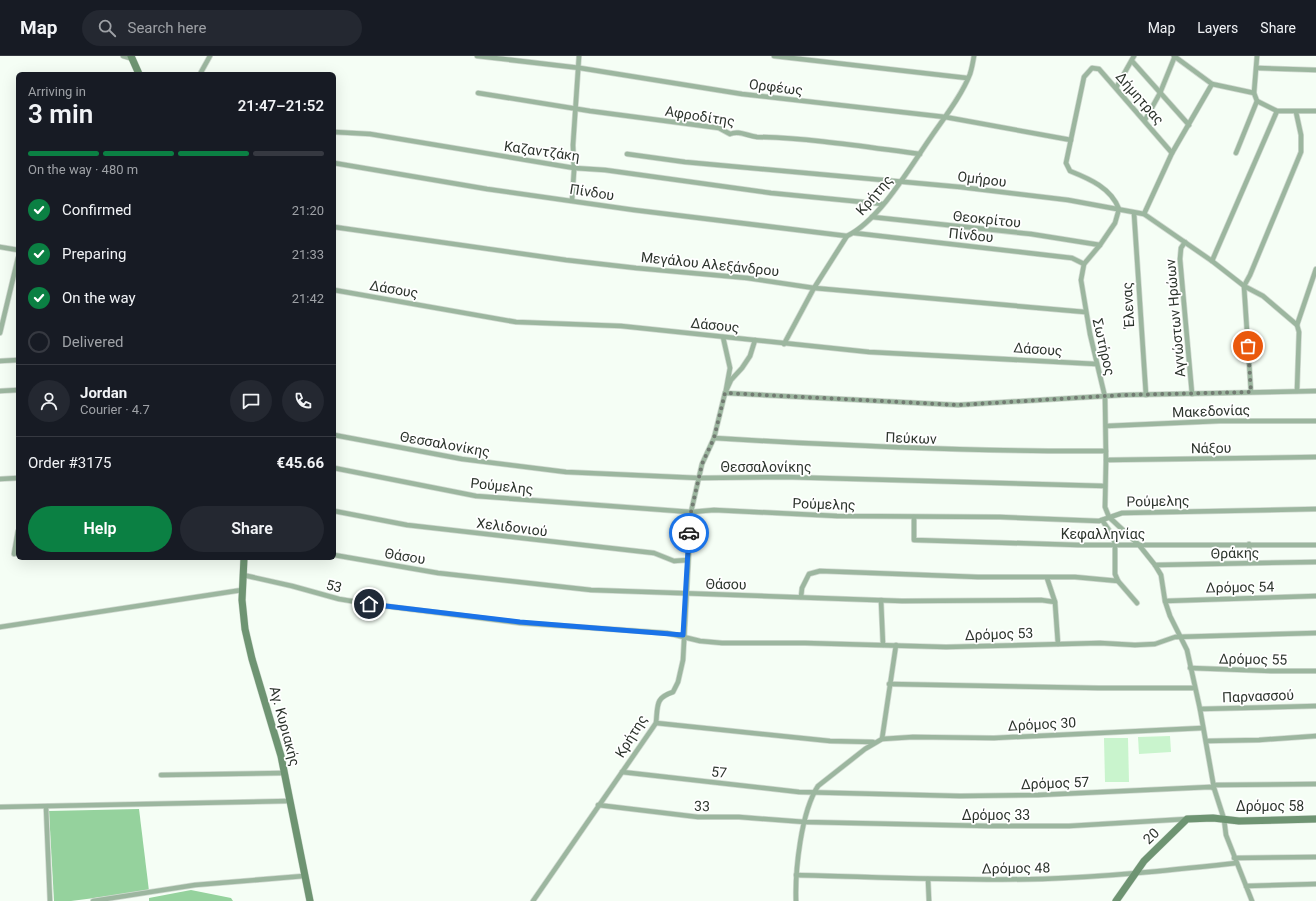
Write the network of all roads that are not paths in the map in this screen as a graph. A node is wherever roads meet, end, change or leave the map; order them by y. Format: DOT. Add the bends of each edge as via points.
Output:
graph roads {
  1 [pos="123,56"];
  2 [pos="210,56"];
  3 [pos="477,56"];
  4 [pos="580,56"];
  5 [pos="774,56"];
  6 [pos="970,56"];
  7 [pos="974,56"];
  8 [pos="1134,56"];
  9 [pos="1175,56"];
  10 [pos="1257,56"];
  11 [pos="132,57"];
  12 [pos="1132,61"];
  13 [pos="973,62"];
  14 [pos="580,68"];
  15 [pos="1257,68"];
  16 [pos="1316,70"];
  17 [pos="138,72"];
  18 [pos="201,72"];
  19 [pos="967,78"];
  20 [pos="1212,84"];
  21 [pos="1116,88"];
  22 [pos="478,93"];
  23 [pos="1160,93"];
  24 [pos="1254,93"];
  25 [pos="1257,101"];
  26 [pos="576,109"];
  27 [pos="1277,111"];
  28 [pos="1316,111"];
  29 [pos="1296,112"];
  30 [pos="945,118"];
  31 [pos="1145,120"];
  32 [pos="1189,125"];
  33 [pos="336,132"];
  34 [pos="1071,140"];
  35 [pos="1172,153"];
  36 [pos="1236,153"];
  37 [pos="627,154"];
  38 [pos="920,154"];
  39 [pos="336,163"];
  40 [pos="574,168"];
  41 [pos="901,182"];
  42 [pos="572,200"];
  43 [pos="883,204"];
  44 [pos="1119,209"];
  45 [pos="1134,213"];
  46 [pos="1144,214"];
  47 [pos="872,217"];
  48 [pos="336,227"];
  49 [pos="854,233"];
  50 [pos="847,236"];
  51 [pos="1185,242"];
  52 [pos="1100,245"];
  53 [pos="0,246"];
  54 [pos="16,250"];
  55 [pos="1212,261"];
  56 [pos="1084,264"];
  57 [pos="16,266"];
  58 [pos="1316,271"];
  59 [pos="1244,286"];
  60 [pos="814,288"];
  61 [pos="336,290"];
  62 [pos="1085,312"];
  63 [pos="1297,324"];
  64 [pos="0,333"];
  65 [pos="723,337"];
  66 [pos="755,340"];
  67 [pos="784,344"];
  68 [pos="16,360"];
  69 [pos="0,361"];
  70 [pos="1096,364"];
  71 [pos="16,390"];
  72 [pos="0,391"];
  73 [pos="1298,391"];
  74 [pos="1316,391"];
  75 [pos="1251,392"];
  76 [pos="725,393"];
  77 [pos="1192,394"];
  78 [pos="1146,395"];
  79 [pos="1105,397"];
  80 [pos="1316,420"];
  81 [pos="1106,426"];
  82 [pos="336,435"];
  83 [pos="714,438"];
  84 [pos="1106,450"];
  85 [pos="1316,457"];
  86 [pos="1106,460"];
  87 [pos="336,468"];
  88 [pos="16,478"];
  89 [pos="699,478"];
  90 [pos="0,479"];
  91 [pos="1105,486"];
  92 [pos="1316,509"];
  93 [pos="336,511"];
  94 [pos="691,512"];
  95 [pos="914,517"];
  96 [pos="1109,517"];
  97 [pos="1102,520"];
  98 [pos="16,542"];
  99 [pos="1115,544"];
  100 [pos="1249,544"];
  101 [pos="1316,545"];
  102 [pos="1138,546"];
  103 [pos="14,554"];
  104 [pos="336,555"];
  105 [pos="244,560"];
  106 [pos="688,560"];
  107 [pos="1316,562"];
  108 [pos="1250,563"];
  109 [pos="1155,565"];
  110 [pos="243,575"];
  111 [pos="1047,578"];
  112 [pos="1118,581"];
  113 [pos="242,590"];
  114 [pos="685,594"];
  115 [pos="1316,596"];
  116 [pos="801,597"];
  117 [pos="881,600"];
  118 [pos="1165,600"];
  119 [pos="1055,602"];
  120 [pos="1137,603"];
  121 [pos="0,627"];
  122 [pos="1316,633"];
  123 [pos="683,635"];
  124 [pos="1181,637"];
  125 [pos="1058,644"];
  126 [pos="883,645"];
  127 [pos="896,645"];
  128 [pos="1190,668"];
  129 [pos="1316,670"];
  130 [pos="889,684"];
  131 [pos="1194,688"];
  132 [pos="1316,706"];
  133 [pos="1200,709"];
  134 [pos="656,723"];
  135 [pos="1203,728"];
  136 [pos="1316,736"];
  137 [pos="880,740"];
  138 [pos="1206,741"];
  139 [pos="622,772"];
  140 [pos="284,773"];
  141 [pos="161,775"];
  142 [pos="1316,784"];
  143 [pos="1214,787"];
  144 [pos="814,792"];
  145 [pos="896,794"];
  146 [pos="289,801"];
  147 [pos="598,805"];
  148 [pos="46,806"];
  149 [pos="0,807"];
  150 [pos="1224,819"];
  151 [pos="1316,819"];
  152 [pos="1187,820"];
  153 [pos="805,822"];
  154 [pos="1316,857"];
  155 [pos="1235,861"];
  156 [pos="1134,874"];
  157 [pos="796,875"];
  158 [pos="304,876"];
  159 [pos="928,879"];
  160 [pos="1316,884"];
  161 [pos="1246,886"];
  162 [pos="50,901"];
  163 [pos="94,901"];
  164 [pos="310,901"];
  165 [pos="533,901"];
  166 [pos="796,901"];
  167 [pos="929,901"];
  168 [pos="1116,901"];
  169 [pos="1252,901"];
  1 -- 11 [label="street"];
  2 -- 18 [label="street"];
  3 -- 14 [label="street, Ορφέως"];
  4 -- 14 [label="street"];
  5 -- 19 [label="street"];
  6 -- 13 [label="street"];
  7 -- 13 [label="street, Κρήτης"];
  8 -- 12 [label="street"];
  9 -- 20 [label="street"];
  9 -- 23 [label="street"];
  10 -- 15 [label="street"];
  11 -- 17 [label="street"];
  12 -- 21 [label="street"];
  12 -- 23 [label="street"];
  13 -- 19 [label="street, Κρήτης"];
  14 -- 26 [label="street"];
  14 -- 30 [label="street, Ορφέως" via="742,94"];
  15 -- 16 [label="street"];
  15 -- 24 [label="street"];
  19 -- 30 [label="street, Κρήτης"];
  20 -- 24 [label="street"];
  20 -- 32 [label="street"];
  21 -- 31 [label="street, Δήμητρας"];
  21 -- 34 [label="street, Δήμητρας" via="1099,69 1092,68 1086,72 1079,94"];
  22 -- 26 [label="street, Αφροδίτης"];
  23 -- 31 [label="street"];
  23 -- 32 [label="street"];
  24 -- 25 [label="street"];
  25 -- 27 [label="street"];
  25 -- 36 [label="street"];
  26 -- 38 [label="street, Αφροδίτης" via="720,128 730,134"];
  26 -- 40 [label="street"];
  27 -- 29 [label="street"];
  27 -- 55 [label="street"];
  28 -- 29 [label="street"];
  29 -- 59 [label="street" via="1301,135 1300,152"];
  30 -- 34 [label="street, Ορφέως"];
  30 -- 38 [label="street, Κρήτης"];
  31 -- 35 [label="street, Δήμητρας"];
  32 -- 35 [label="street"];
  33 -- 40 [label="street, Καζαντζάκη" via="370,134"];
  34 -- 44 [label="street" via="1066,163 1070,171 1088,178 1112,195"];
  35 -- 46 [label="street"];
  37 -- 41 [label="street, Ομήρου" via="791,173"];
  38 -- 41 [label="street, Κρήτης"];
  39 -- 42 [label="street, Πίνδου" via="487,189"];
  40 -- 42 [label="street"];
  40 -- 43 [label="street, Καζαντζάκη"];
  41 -- 43 [label="street, Κρήτης"];
  41 -- 44 [label="street, Ομήρου" via="1068,200"];
  42 -- 50 [label="street, Πίνδου" via="716,222"];
  43 -- 47 [label="street, Κρήτης"];
  44 -- 45 [label="street, Ομήρου"];
  44 -- 52 [label="street" via="1115,223"];
  45 -- 46 [label="street, Ομήρου"];
  45 -- 78 [label="street, Έλενας"];
  46 -- 51 [label="street, Ομήρου"];
  47 -- 49 [label="street, Κρήτης"];
  47 -- 52 [label="street, Θεοκρίτου" via="1031,234"];
  48 -- 60 [label="street, Μεγάλου Αλεξάνδρου" via="573,261 747,278"];
  49 -- 50 [label="street, Κρήτης"];
  49 -- 56 [label="street, Πίνδου" via="1072,258"];
  50 -- 60 [label="street"];
  51 -- 55 [label="street, Ομήρου"];
  51 -- 77 [label="street, Αγνώστων Ηρώων" via="1181,248 1180,259"];
  52 -- 56 [label="street"];
  53 -- 54 [label="street"];
  55 -- 59 [label="street, Ομήρου"];
  56 -- 62 [label="street, Σωτήρος" via="1081,280"];
  57 -- 64 [label="street"];
  58 -- 63 [label="street"];
  59 -- 63 [label="street, Ομήρου" via="1263,296"];
  59 -- 75 [label="street"];
  60 -- 62 [label="street, Μεγάλου Αλεξάνδρου"];
  60 -- 67 [label="street"];
  61 -- 65 [label="street, Δάσους" via="516,322 621,326"];
  62 -- 70 [label="street, Σωτήρος"];
  63 -- 73 [label="street"];
  65 -- 66 [label="street, Δάσους"];
  65 -- 76 [label="street" via="730,368"];
  66 -- 67 [label="street, Δάσους"];
  66 -- 76 [label="street, Κρήτης" via="750,356"];
  67 -- 70 [label="street, Δάσους" via="869,352"];
  68 -- 69 [label="street"];
  70 -- 79 [label="street, Σωτήρος"];
  71 -- 72 [label="street"];
  73 -- 74 [label="street"];
  73 -- 75 [label="street"];
  75 -- 77 [label="street"];
  76 -- 79 [label="street" via="958,405"];
  76 -- 83 [label="street, Κρήτης"];
  77 -- 78 [label="street"];
  78 -- 79 [label="street"];
  79 -- 81 [label="street, Σωτήρος"];
  80 -- 81 [label="street, Μακεδονίας"];
  81 -- 84 [label="street, Σωτήρος"];
  82 -- 89 [label="street, Θεσσαλονίκης" via="462,459 566,472"];
  83 -- 84 [label="street, Πεύκων" via="866,447 1010,451"];
  83 -- 89 [label="street, Κρήτης" via="702,464"];
  84 -- 86 [label="street, Σωτήρος"];
  85 -- 86 [label="street, Νάξου"];
  86 -- 91 [label="street, Σωτήρος"];
  87 -- 94 [label="street, Ρούμελης" via="476,496"];
  88 -- 90 [label="street"];
  89 -- 91 [label="street, Θεσσαλονίκης" via="784,477"];
  89 -- 94 [label="street, Κρήτης"];
  91 -- 96 [label="street, Σωτήρος" via="1105,507"];
  92 -- 96 [label="street, Ρούμελης" via="1122,513"];
  93 -- 106 [label="street, Χελιδονιού" via="407,525 654,553 674,561"];
  94 -- 95 [label="street, Ρούμελης" via="714,510"];
  94 -- 106 [label="street, Κρήτης"];
  95 -- 97 [label="street, Ρούμελης"];
  95 -- 99 [label="street, Κεφαλληνίας" via="914,540"];
  96 -- 97 [label="street, Ρούμελης"];
  96 -- 102 [label="street"];
  97 -- 99 [label="street" via="1113,536"];
  98 -- 103 [label="street"];
  99 -- 102 [label="street, Κεφαλληνίας"];
  99 -- 112 [label="street" via="1115,574"];
  100 -- 101 [label="street, Κεφαλληνίας"];
  100 -- 102 [label="street, Κεφαλληνίας"];
  100 -- 108 [label="street"];
  102 -- 109 [label="street"];
  104 -- 114 [label="street, Θάσου" via="438,572 591,590"];
  105 -- 110 [label="street, Αγ. Κυριακής"];
  106 -- 114 [label="street, Κρήτης"];
  107 -- 108 [label="street, Θράκης"];
  108 -- 109 [label="street, Θράκης"];
  109 -- 118 [label="street" via="1161,575"];
  110 -- 113 [label="street, Αγ. Κυριακής"];
  110 -- 123 [label="street, 53" via="369,604 520,622"];
  111 -- 112 [label="street" via="1075,577"];
  111 -- 116 [label="street" via="814,572 805,580"];
  111 -- 119 [label="street"];
  112 -- 120 [label="street"];
  113 -- 121 [label="street"];
  113 -- 140 [label="street, Αγ. Κυριακής" via="243,617 250,652 275,731"];
  114 -- 116 [label="street, Θάσου"];
  114 -- 123 [label="street, Κρήτης"];
  115 -- 118 [label="street, Δρόμος 54"];
  116 -- 117 [label="street, Θάσου"];
  117 -- 119 [label="street, Θάσου"];
  117 -- 126 [label="street"];
  118 -- 124 [label="street"];
  119 -- 125 [label="street"];
  122 -- 124 [label="street, Δρόμος 53"];
  123 -- 126 [label="street, Δρόμος 53" via="700,641 722,643"];
  123 -- 134 [label="street, Κρήτης" via="678,682 673,692 662,696 658,703"];
  124 -- 125 [label="street, Δρόμος 53" via="1155,644"];
  124 -- 128 [label="street" via="1187,650"];
  125 -- 127 [label="street, Δρόμος 53" via="946,647"];
  126 -- 127 [label="street, Δρόμος 53"];
  127 -- 130 [label="street"];
  128 -- 129 [label="street, Δρόμος 55"];
  128 -- 131 [label="street"];
  130 -- 131 [label="street"];
  130 -- 137 [label="street"];
  131 -- 133 [label="street"];
  132 -- 133 [label="street, Παρνασσού"];
  133 -- 135 [label="street"];
  134 -- 137 [label="street, Δρόμος 30" via="830,741 869,743"];
  134 -- 139 [label="street, Κρήτης"];
  135 -- 137 [label="street, Δρόμος 30" via="994,738 913,737"];
  135 -- 138 [label="street"];
  136 -- 138 [label="street"];
  137 -- 144 [label="street" via="858,754"];
  138 -- 143 [label="street"];
  139 -- 144 [label="street, 57"];
  139 -- 147 [label="street, Κρήτης"];
  140 -- 141 [label="street"];
  140 -- 146 [label="street, Αγ. Κυριακής"];
  142 -- 143 [label="street, Δρόμος 57"];
  143 -- 145 [label="street, Δρόμος 57" via="1038,795"];
  143 -- 150 [label="street"];
  144 -- 145 [label="street, 57"];
  144 -- 153 [label="street"];
  146 -- 148 [label="street"];
  146 -- 158 [label="street, Αγ. Κυριακής"];
  147 -- 153 [label="street, 33" via="698,818 739,817"];
  147 -- 165 [label="street, Κρήτης"];
  148 -- 149 [label="street"];
  148 -- 162 [label="street"];
  150 -- 151 [label="street, Δρόμος 58"];
  150 -- 152 [label="street, Δρόμος 58"];
  150 -- 155 [label="street" via="1226,835"];
  152 -- 153 [label="street, Δρόμος 33" via="1069,826"];
  152 -- 156 [label="street, 20" via="1156,848"];
  153 -- 157 [label="street"];
  154 -- 155 [label="street, Δρόμος 48"];
  155 -- 156 [label="street, Δρόμος 48"];
  155 -- 161 [label="street"];
  156 -- 159 [label="street, Δρόμος 48" via="1042,879"];
  156 -- 168 [label="street, 20"];
  157 -- 159 [label="street, Δρόμος 48"];
  157 -- 166 [label="street"];
  158 -- 163 [label="street" via="195,885"];
  158 -- 164 [label="street, Αγ. Κυριακής"];
  159 -- 167 [label="street"];
  160 -- 161 [label="street"];
  161 -- 169 [label="street"];
}
